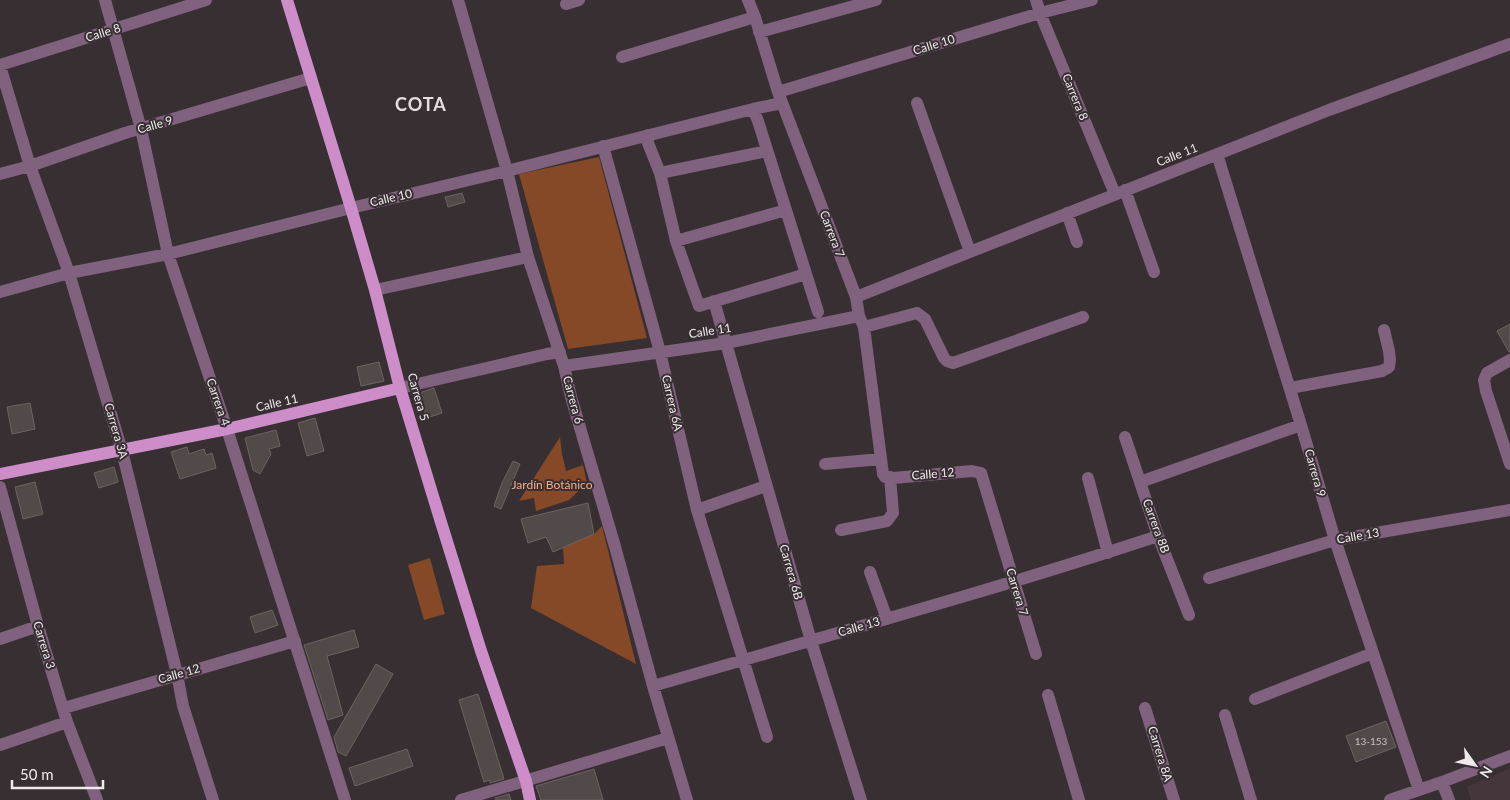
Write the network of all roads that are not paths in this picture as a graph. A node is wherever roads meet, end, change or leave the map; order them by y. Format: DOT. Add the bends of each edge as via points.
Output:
graph roads {
  1 [pos="105,0"];
  2 [pos="206,0"];
  3 [pos="287,0"];
  4 [pos="458,0"];
  5 [pos="579,0"];
  6 [pos="748,0"];
  7 [pos="876,0"];
  8 [pos="1036,0"];
  9 [pos="1092,0"];
  10 [pos="566,4"];
  11 [pos="1040,13"];
  12 [pos="755,17"];
  13 [pos="115,30"];
  14 [pos="759,32"];
  15 [pos="1510,44"];
  16 [pos="622,57"];
  17 [pos="0,66"];
  18 [pos="311,78"];
  19 [pos="780,98"];
  20 [pos="917,102"];
  21 [pos="753,109"];
  22 [pos="141,129"];
  23 [pos="648,135"];
  24 [pos="603,146"];
  25 [pos="768,151"];
  26 [pos="1217,154"];
  27 [pos="30,166"];
  28 [pos="507,171"];
  29 [pos="660,173"];
  30 [pos="0,174"];
  31 [pos="1120,192"];
  32 [pos="351,208"];
  33 [pos="786,210"];
  34 [pos="1067,213"];
  35 [pos="676,240"];
  36 [pos="1077,242"];
  37 [pos="970,252"];
  38 [pos="168,254"];
  39 [pos="528,257"];
  40 [pos="1154,272"];
  41 [pos="69,273"];
  42 [pos="806,274"];
  43 [pos="375,290"];
  44 [pos="0,292"];
  45 [pos="856,297"];
  46 [pos="714,301"];
  47 [pos="818,312"];
  48 [pos="1083,317"];
  49 [pos="861,322"];
  50 [pos="1384,330"];
  51 [pos="726,343"];
  52 [pos="560,352"];
  53 [pos="660,352"];
  54 [pos="1510,360"];
  55 [pos="564,366"];
  56 [pos="400,388"];
  57 [pos="1290,388"];
  58 [pos="1301,425"];
  59 [pos="227,429"];
  60 [pos="1125,436"];
  61 [pos="122,451"];
  62 [pos="881,459"];
  63 [pos="825,464"];
  64 [pos="1510,464"];
  65 [pos="980,473"];
  66 [pos="0,474"];
  67 [pos="888,477"];
  68 [pos="1088,478"];
  69 [pos="1140,482"];
  70 [pos="766,486"];
  71 [pos="0,487"];
  72 [pos="697,510"];
  73 [pos="1510,510"];
  74 [pos="841,530"];
  75 [pos="1158,536"];
  76 [pos="1335,540"];
  77 [pos="1108,553"];
  78 [pos="870,572"];
  79 [pos="1209,578"];
  80 [pos="1014,582"];
  81 [pos="1189,615"];
  82 [pos="887,619"];
  83 [pos="38,626"];
  84 [pos="0,639"];
  85 [pos="294,641"];
  86 [pos="811,641"];
  87 [pos="1373,653"];
  88 [pos="1036,654"];
  89 [pos="743,659"];
  90 [pos="177,674"];
  91 [pos="653,686"];
  92 [pos="1048,695"];
  93 [pos="1255,699"];
  94 [pos="64,708"];
  95 [pos="1145,708"];
  96 [pos="1225,715"];
  97 [pos="68,722"];
  98 [pos="767,737"];
  99 [pos="668,738"];
  100 [pos="0,745"];
  101 [pos="1510,756"];
  102 [pos="526,781"];
  103 [pos="1442,782"];
  104 [pos="1419,790"];
  105 [pos="97,800"];
  106 [pos="213,800"];
  107 [pos="345,800"];
  108 [pos="461,800"];
  109 [pos="530,800"];
  110 [pos="688,800"];
  111 [pos="861,800"];
  112 [pos="1079,800"];
  113 [pos="1174,800"];
  114 [pos="1251,800"];
  115 [pos="1390,800"];
  116 [pos="1449,800"];
  1 -- 13 [label="street, Carrera 4"];
  2 -- 13 [label="street, Calle 8"];
  3 -- 18 [label="main road, Carrera 5"];
  4 -- 28 [label="street, Carrera 6"];
  5 -- 10 [label="street"];
  6 -- 12 [label="street, Carrera 7"];
  7 -- 14 [label="street"];
  8 -- 11 [label="street, Carrera 8"];
  9 -- 11 [label="street, Calle 10"];
  11 -- 19 [label="street, Calle 10"];
  11 -- 31 [label="street, Carrera 8"];
  12 -- 14 [label="street, Carrera 7"];
  12 -- 16 [label="street"];
  13 -- 17 [label="street, Calle 8"];
  13 -- 22 [label="street, Carrera 4"];
  14 -- 19 [label="street, Carrera 7"];
  15 -- 26 [label="street, Calle 11"];
  17 -- 27 [label="street, Carrera 3A"];
  18 -- 22 [label="street, Calle 9"];
  18 -- 32 [label="main road, Carrera 5"];
  19 -- 21 [label="street, Calle 10"];
  19 -- 45 [label="street, Carrera 7"];
  20 -- 37 [label="street"];
  21 -- 23 [label="street, Calle 10"];
  21 -- 25 [label="street"];
  22 -- 27 [label="street, Calle 9"];
  22 -- 38 [label="street, Carrera 4"];
  23 -- 24 [label="street, Calle 10"];
  23 -- 29 [label="street"];
  24 -- 28 [label="street, Calle 10"];
  24 -- 53 [label="street, Carrera 6A"];
  25 -- 29 [label="street"];
  25 -- 33 [label="street"];
  26 -- 31 [label="street, Calle 11"];
  26 -- 57 [label="street, Carrera 9"];
  27 -- 30 [label="street, Calle 9"];
  27 -- 41 [label="street, Carrera 3A"];
  28 -- 32 [label="street, Calle 10"];
  28 -- 39 [label="street, Carrera 6"];
  29 -- 35 [label="street"];
  31 -- 34 [label="street, Calle 11"];
  31 -- 40 [label="street, Carrera 8"];
  32 -- 38 [label="street, Calle 10"];
  32 -- 43 [label="main road, Carrera 5"];
  33 -- 35 [label="street"];
  33 -- 42 [label="street"];
  34 -- 36 [label="street"];
  34 -- 37 [label="street, Calle 11"];
  35 -- 46 [label="street" via="699,306"];
  37 -- 45 [label="street, Calle 11"];
  38 -- 41 [label="street, Calle 10"];
  38 -- 59 [label="street, Carrera 4"];
  39 -- 43 [label="street"];
  39 -- 52 [label="street, Carrera 6"];
  41 -- 44 [label="street, Calle 10"];
  41 -- 61 [label="street, Carrera 3A"];
  42 -- 46 [label="street"];
  42 -- 47 [label="street"];
  43 -- 56 [label="main road, Carrera 5"];
  45 -- 49 [label="street, Carrera 7"];
  46 -- 51 [label="street, Carrera 6B"];
  48 -- 49 [label="street, Calle 11" via="953,363 944,358 925,319 917,313"];
  49 -- 51 [label="street, Calle 11"];
  49 -- 62 [label="street, Carrera 7"];
  50 -- 57 [label="street" via="1389,367"];
  51 -- 53 [label="street, Calle 11"];
  51 -- 70 [label="street, Carrera 6B"];
  52 -- 55 [label="street, Carrera 6"];
  52 -- 56 [label="street, Calle 11"];
  53 -- 55 [label="street, Calle 11"];
  53 -- 72 [label="street, Carrera 6A"];
  54 -- 64 [label="street" via="1487,373 1484,380"];
  55 -- 91 [label="street, Carrera 6" via="570,397"];
  56 -- 59 [label="main road, Calle 11"];
  56 -- 102 [label="main road, Carrera 5" via="482,652"];
  57 -- 58 [label="street, Carrera 9"];
  58 -- 69 [label="street"];
  58 -- 76 [label="street, Carrera 9"];
  59 -- 61 [label="main road, Calle 11"];
  59 -- 85 [label="street, Carrera 4"];
  60 -- 69 [label="street, Carrera 8B"];
  61 -- 66 [label="main road, Calle 11"];
  61 -- 90 [label="street, Carrera 3A"];
  62 -- 63 [label="street"];
  62 -- 67 [label="street, Carrera 7" via="883,474"];
  65 -- 67 [label="street, Calle 12"];
  65 -- 80 [label="street, Carrera 7"];
  67 -- 74 [label="street, Carrera 7" via="893,513 887,520"];
  68 -- 77 [label="street"];
  69 -- 75 [label="street, Carrera 8B"];
  70 -- 72 [label="street"];
  70 -- 86 [label="street, Carrera 6B"];
  71 -- 83 [label="street, Carrera 3"];
  72 -- 89 [label="street, Carrera 6A"];
  73 -- 76 [label="street, Calle 13"];
  75 -- 77 [label="street, Calle 13"];
  75 -- 81 [label="street, Carrera 8B"];
  76 -- 79 [label="street, Calle 13"];
  76 -- 87 [label="street, Carrera 9"];
  77 -- 80 [label="street, Calle 13"];
  78 -- 82 [label="street"];
  80 -- 82 [label="street, Calle 13"];
  80 -- 88 [label="street, Carrera 7"];
  82 -- 86 [label="street, Calle 13"];
  83 -- 84 [label="street"];
  83 -- 94 [label="street, Carrera 3"];
  85 -- 90 [label="street, Calle 12"];
  85 -- 107 [label="street, Carrera 4"];
  86 -- 89 [label="street, Calle 13"];
  86 -- 111 [label="street, Carrera 6B"];
  87 -- 93 [label="street"];
  87 -- 104 [label="street, Carrera 9"];
  89 -- 91 [label="street, Calle 13"];
  89 -- 98 [label="street, Carrera 6A"];
  90 -- 94 [label="street, Calle 12"];
  90 -- 106 [label="street, Carrera 3A" via="183,706"];
  91 -- 99 [label="street, Carrera 6"];
  92 -- 112 [label="street"];
  94 -- 97 [label="street, Carrera 3"];
  95 -- 113 [label="street, Carrera 8A"];
  96 -- 114 [label="street"];
  97 -- 100 [label="street"];
  97 -- 105 [label="street, Carrera 3"];
  99 -- 102 [label="street"];
  99 -- 110 [label="street, Carrera 6"];
  101 -- 103 [label="street"];
  102 -- 108 [label="street"];
  102 -- 109 [label="main road, Carrera 5"];
  103 -- 104 [label="street"];
  103 -- 116 [label="street"];
  104 -- 115 [label="street"];
}
